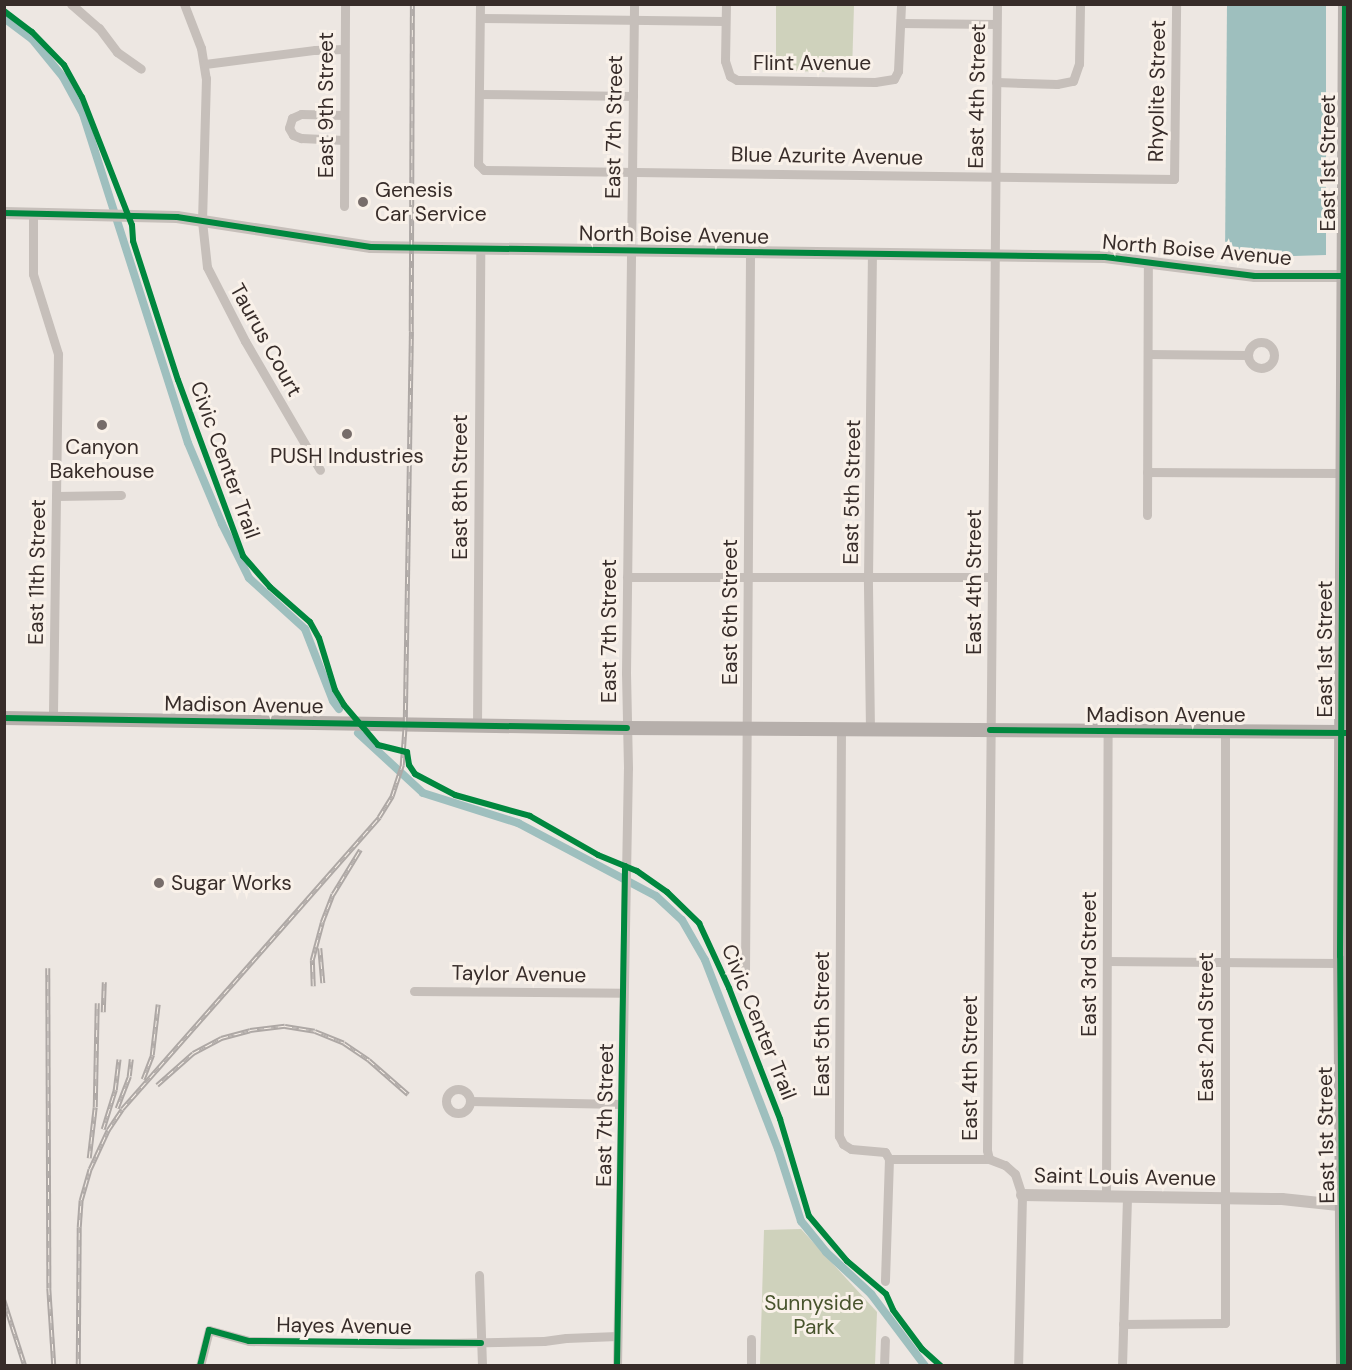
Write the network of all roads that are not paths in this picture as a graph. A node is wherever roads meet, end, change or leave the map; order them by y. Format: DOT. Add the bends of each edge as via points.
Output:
graph roads {
  1 [pos="71,4"];
  2 [pos="184,4"];
  3 [pos="345,4"];
  4 [pos="480,4"];
  5 [pos="634,4"];
  6 [pos="726,4"];
  7 [pos="901,4"];
  8 [pos="997,4"];
  9 [pos="1080,4"];
  10 [pos="1176,4"];
  11 [pos="1345,4"];
  12 [pos="480,18"];
  13 [pos="634,20"];
  14 [pos="725,21"];
  15 [pos="901,23"];
  16 [pos="996,24"];
  17 [pos="344,49"];
  18 [pos="204,64"];
  19 [pos="141,69"];
  20 [pos="996,82"];
  21 [pos="479,94"];
  22 [pos="633,96"];
  23 [pos="344,115"];
  24 [pos="344,140"];
  25 [pos="632,172"];
  26 [pos="994,177"];
  27 [pos="1174,178"];
  28 [pos="344,206"];
  29 [pos="4,213"];
  30 [pos="33,214"];
  31 [pos="202,221"];
  32 [pos="480,249"];
  33 [pos="631,251"];
  34 [pos="750,252"];
  35 [pos="872,254"];
  36 [pos="994,255"];
  37 [pos="1148,262"];
  38 [pos="1346,276"];
  39 [pos="1148,354"];
  40 [pos="1247,355"];
  41 [pos="320,470"];
  42 [pos="1147,472"];
  43 [pos="1343,473"];
  44 [pos="121,495"];
  45 [pos="56,496"];
  46 [pos="1146,516"];
  47 [pos="627,577"];
  48 [pos="748,577"];
  49 [pos="991,577"];
  50 [pos="868,578"];
  51 [pos="4,718"];
  52 [pos="53,719"];
  53 [pos="477,726"];
  54 [pos="627,728"];
  55 [pos="747,729"];
  56 [pos="841,729"];
  57 [pos="870,730"];
  58 [pos="990,730"];
  59 [pos="1108,731"];
  60 [pos="1225,732"];
  61 [pos="1344,733"];
  62 [pos="1107,961"];
  63 [pos="1223,963"];
  64 [pos="1340,963"];
  65 [pos="745,972"];
  66 [pos="414,991"];
  67 [pos="623,993"];
  68 [pos="470,1101"];
  69 [pos="621,1104"];
  70 [pos="989,1159"];
  71 [pos="889,1160"];
  72 [pos="1022,1195"];
  73 [pos="1106,1196"];
  74 [pos="1126,1196"];
  75 [pos="1224,1198"];
  76 [pos="1346,1206"];
  77 [pos="479,1275"];
  78 [pos="885,1281"];
  79 [pos="1123,1324"];
  80 [pos="617,1336"];
  81 [pos="751,1339"];
  82 [pos="885,1340"];
  83 [pos="481,1343"];
  84 [pos="200,1365"];
  85 [pos="482,1365"];
  86 [pos="617,1365"];
  87 [pos="751,1365"];
  88 [pos="884,1365"];
  89 [pos="1018,1365"];
  90 [pos="1122,1365"];
  91 [pos="1343,1365"];
  1 -- 19 [label="street" via="99,28 117,52"];
  2 -- 18 [label="street" via="196,30"];
  3 -- 17 [label="street, East 9th Street"];
  4 -- 12 [label="street"];
  5 -- 13 [label="street, East 7th Street"];
  6 -- 14 [label="street"];
  7 -- 15 [label="street"];
  8 -- 16 [label="street, East 4th Street"];
  9 -- 20 [label="street" via="1079,64 1073,81"];
  10 -- 27 [label="street, Rhyolite Street"];
  11 -- 38 [label="main road, East 1st Street"];
  12 -- 13 [label="street"];
  12 -- 21 [label="street"];
  13 -- 14 [label="street"];
  13 -- 22 [label="street, East 7th Street"];
  14 -- 15 [label="street, Flint Avenue" via="725,61 730,76 742,81 894,80 900,62"];
  15 -- 16 [label="street"];
  16 -- 20 [label="street, East 4th Street"];
  17 -- 18 [label="street"];
  17 -- 23 [label="street, East 9th Street"];
  18 -- 31 [label="street"];
  20 -- 26 [label="street, East 4th Street"];
  21 -- 22 [label="street"];
  21 -- 25 [label="street, Blue Azurite Avenue" via="480,168"];
  22 -- 25 [label="street, East 7th Street"];
  23 -- 24 [label="street, East 9th Street"];
  23 -- 24 [label="street" via="301,114 292,118 290,128 293,135 301,138"];
  24 -- 28 [label="street, East 9th Street"];
  25 -- 26 [label="street, Blue Azurite Avenue"];
  25 -- 33 [label="street, East 7th Street"];
  26 -- 27 [label="street, Blue Azurite Avenue"];
  26 -- 36 [label="street, East 4th Street"];
  29 -- 30 [label="street, North Boise Avenue"];
  30 -- 31 [label="street, North Boise Avenue"];
  30 -- 45 [label="street, East 11th Street" via="33,274 58,354"];
  31 -- 32 [label="street, North Boise Avenue" via="371,247"];
  31 -- 41 [label="street, Taurus Court" via="203,248 214,284"];
  32 -- 33 [label="street, North Boise Avenue"];
  32 -- 53 [label="street, East 8th Street"];
  33 -- 34 [label="street, North Boise Avenue"];
  33 -- 47 [label="street, East 7th Street"];
  34 -- 35 [label="street, North Boise Avenue"];
  34 -- 48 [label="street, East 6th Street"];
  35 -- 36 [label="street, North Boise Avenue"];
  35 -- 50 [label="street, East 5th Street"];
  36 -- 37 [label="street, North Boise Avenue" via="1106,257"];
  36 -- 49 [label="street, East 4th Street"];
  37 -- 38 [label="street, North Boise Avenue" via="1255,276"];
  37 -- 39 [label="street"];
  38 -- 43 [label="main road, East 1st Street"];
  39 -- 40 [label="street"];
  39 -- 42 [label="street"];
  42 -- 43 [label="street"];
  42 -- 46 [label="street"];
  43 -- 61 [label="main road, East 1st Street"];
  44 -- 45 [label="street"];
  45 -- 52 [label="street, East 11th Street"];
  47 -- 48 [label="street"];
  47 -- 54 [label="street, East 7th Street"];
  48 -- 50 [label="street"];
  48 -- 55 [label="street, East 6th Street"];
  49 -- 50 [label="street"];
  49 -- 58 [label="street, East 4th Street"];
  50 -- 57 [label="street, East 5th Street"];
  51 -- 52 [label="main road, Madison Avenue"];
  52 -- 53 [label="main road, Madison Avenue"];
  53 -- 54 [label="main road, Madison Avenue"];
  54 -- 55 [label="main road, Madison Avenue"];
  54 -- 67 [label="street, East 7th Street"];
  55 -- 56 [label="main road, Madison Avenue"];
  55 -- 65 [label="street, East 6th Street"];
  56 -- 57 [label="main road, Madison Avenue"];
  56 -- 71 [label="street, East 5th Street" via="839,1136 846,1147 885,1152"];
  57 -- 58 [label="main road, Madison Avenue"];
  58 -- 59 [label="main road, Madison Avenue"];
  58 -- 70 [label="street, East 4th Street"];
  59 -- 60 [label="main road, Madison Avenue"];
  59 -- 62 [label="street, East 3rd Street"];
  60 -- 61 [label="main road, Madison Avenue"];
  60 -- 63 [label="street, East 2nd Street"];
  61 -- 64 [label="main road, East 1st Street"];
  62 -- 63 [label="street"];
  62 -- 73 [label="street, East 3rd Street"];
  63 -- 64 [label="street"];
  63 -- 75 [label="street, East 2nd Street"];
  64 -- 76 [label="main road, East 1st Street"];
  66 -- 67 [label="street, Taylor Avenue"];
  67 -- 69 [label="street, East 7th Street"];
  68 -- 69 [label="street"];
  69 -- 80 [label="street, East 7th Street"];
  70 -- 71 [label="street"];
  70 -- 72 [label="street, Saint Louis Avenue" via="1012,1169"];
  71 -- 78 [label="street"];
  72 -- 73 [label="street, Saint Louis Avenue"];
  72 -- 89 [label="street"];
  73 -- 74 [label="street, Saint Louis Avenue"];
  74 -- 75 [label="street, Saint Louis Avenue"];
  74 -- 79 [label="street"];
  75 -- 76 [label="street, Saint Louis Avenue" via="1282,1198"];
  75 -- 79 [label="street, East 2nd Street" via="1225,1323"];
  76 -- 91 [label="main road, East 1st Street"];
  77 -- 83 [label="street"];
  79 -- 90 [label="street"];
  80 -- 83 [label="street, Hayes Avenue"];
  80 -- 86 [label="street, East 7th Street"];
  81 -- 87 [label="street"];
  82 -- 88 [label="street"];
  83 -- 84 [label="street, Hayes Avenue" via="256,1341 209,1330"];
  83 -- 85 [label="street"];
}
